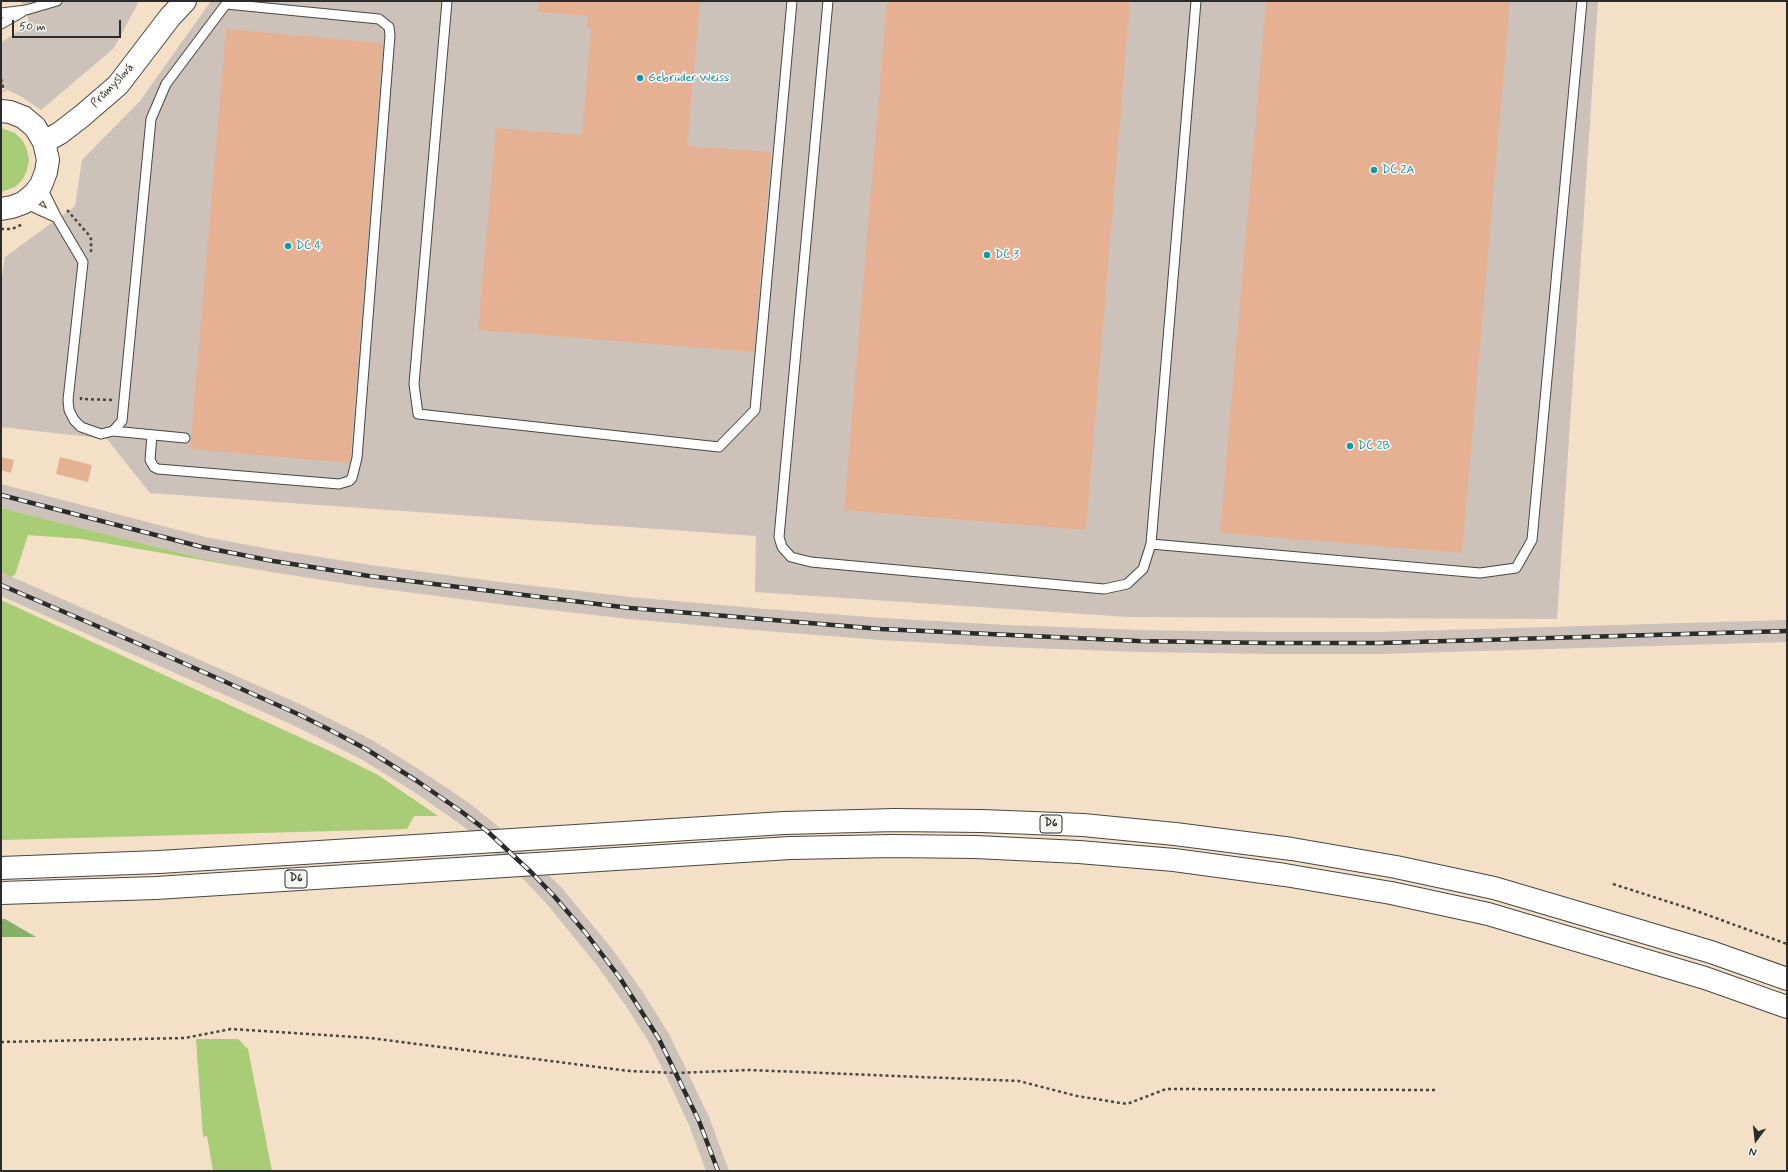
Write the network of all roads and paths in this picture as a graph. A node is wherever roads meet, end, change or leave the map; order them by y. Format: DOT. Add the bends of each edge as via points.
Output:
graph roads {
  1 [pos="57,1"];
  2 [pos="185,1"];
  3 [pos="447,1"];
  4 [pos="792,1"];
  5 [pos="828,1"];
  6 [pos="1196,1"];
  7 [pos="1582,1"];
  8 [pos="173,9"];
  9 [pos="26,10"];
  10 [pos="1,13"];
  11 [pos="1,24"];
  12 [pos="1,79"];
  13 [pos="3,101"];
  14 [pos="44,142"];
  15 [pos="41,185"];
  16 [pos="7,215"];
  17 [pos="57,218"];
  18 [pos="113,431"];
  19 [pos="152,435"];
  20 [pos="185,438"];
  21 [pos="1151,544"];
  22 [pos="1,868"];
  23 [pos="1613,884"];
  24 [pos="1,893"];
  25 [pos="1787,944"];
  26 [pos="1787,979"];
  27 [pos="1787,1006"];
  28 [pos="1,1042"];
  29 [pos="1435,1090"];
  1 -- 9 [label="lane"];
  2 -- 8 [label="main road, Průmyslová"];
  3 -- 4 [label="lane" via="414,384 418,414 719,447 755,410"];
  5 -- 21 [label="lane" via="779,537 782,548 790,557 811,562 1104,589 1126,584 1143,569"];
  6 -- 21 [label="lane"];
  7 -- 21 [label="lane" via="1532,540 1516,568 1480,573"];
  8 -- 14 [label="main road, Průmyslová" via="118,85 60,133"];
  9 -- 10 [label="lane"];
  9 -- 11 [label="lane"];
  12 -- 13 [label="path"];
  13 -- 14 [label="main road" via="10,112 23,117 35,127"];
  14 -- 15 [label="main road" via="48,160"];
  15 -- 16 [label="main road" via="34,194"];
  15 -- 17 [label="lane"];
  16 -- 17 [label="lane"];
  17 -- 18 [label="lane" via="83,262 69,410 74,420 82,427 101,434"];
  18 -- 19 [label="lane"];
  18 -- 19 [label="lane" via="122,421 151,119 166,84 226,4 379,19 389,27 390,35 358,450 352,478 339,484 158,469 150,460"];
  19 -- 20 [label="lane"];
  22 -- 26 [label="main road, D6" via="159,862 784,823 982,820 1083,825 1292,849 1396,867 1494,888 1711,952"];
  23 -- 25 [label="path"];
  24 -- 27 [label="main road, D6" via="156,888 790,848 975,847 1079,852 1174,860 1286,875 1391,893 1488,914 1705,978"];
  28 -- 29 [label="path" via="185,1038 231,1029 370,1038 628,1071 676,1073 750,1070 1019,1081 1077,1096 1126,1104 1166,1089"];
}
